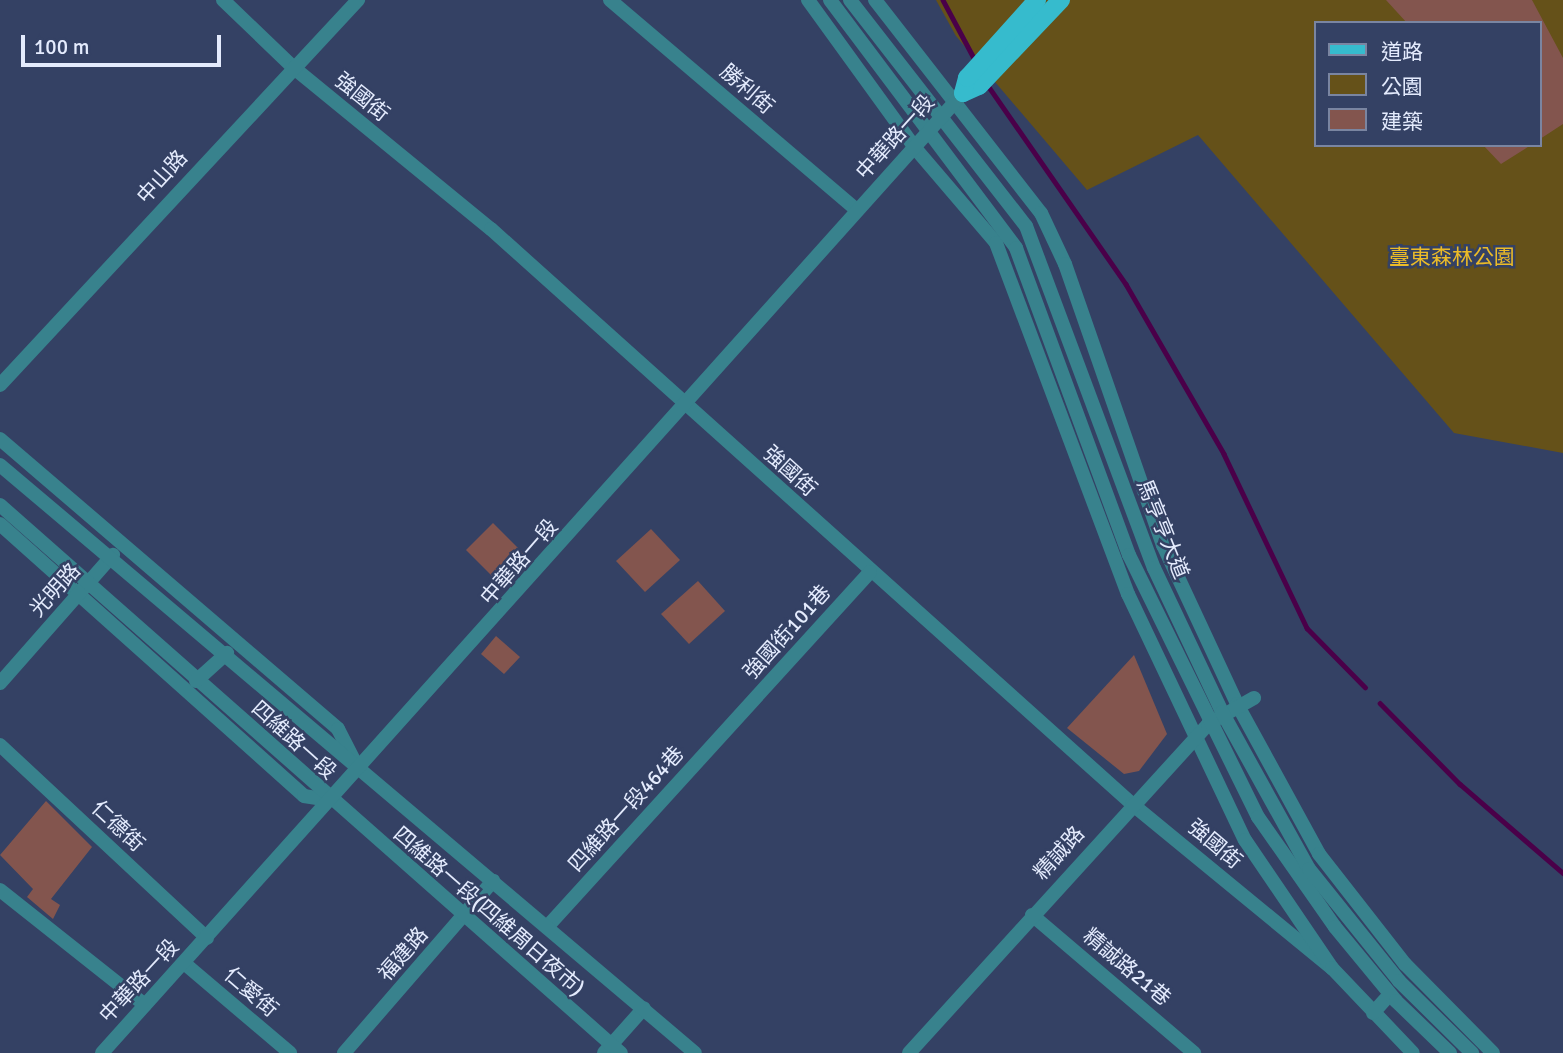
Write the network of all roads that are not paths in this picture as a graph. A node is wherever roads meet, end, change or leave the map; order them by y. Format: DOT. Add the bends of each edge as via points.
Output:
graph roads {
  1 [pos="223,0"];
  2 [pos="358,0"];
  3 [pos="610,0"];
  4 [pos="808,0"];
  5 [pos="830,0"];
  6 [pos="850,0"];
  7 [pos="876,0"];
  8 [pos="1037,0"];
  9 [pos="1061,0"];
  10 [pos="294,68"];
  11 [pos="958,99"];
  12 [pos="942,117"];
  13 [pos="929,132"];
  14 [pos="915,148"];
  15 [pos="857,210"];
  16 [pos="1065,264"];
  17 [pos="1047,270"];
  18 [pos="1021,279"];
  19 [pos="0,385"];
  20 [pos="685,404"];
  21 [pos="0,439"];
  22 [pos="0,465"];
  23 [pos="0,505"];
  24 [pos="0,524"];
  25 [pos="1163,545"];
  26 [pos="1148,552"];
  27 [pos="113,555"];
  28 [pos="1129,555"];
  29 [pos="1114,561"];
  30 [pos="870,572"];
  31 [pos="83,590"];
  32 [pos="227,653"];
  33 [pos="197,681"];
  34 [pos="0,684"];
  35 [pos="1254,698"];
  36 [pos="1237,704"];
  37 [pos="1222,712"];
  38 [pos="736,720"];
  39 [pos="1208,724"];
  40 [pos="1194,738"];
  41 [pos="0,745"];
  42 [pos="358,767"];
  43 [pos="330,800"];
  44 [pos="1132,804"];
  45 [pos="1274,842"];
  46 [pos="1255,855"];
  47 [pos="493,881"];
  48 [pos="0,890"];
  49 [pos="1032,915"];
  50 [pos="463,918"];
  51 [pos="547,927"];
  52 [pos="207,938"];
  53 [pos="184,963"];
  54 [pos="1332,968"];
  55 [pos="1412,971"];
  56 [pos="1401,983"];
  57 [pos="1390,994"];
  58 [pos="145,1005"];
  59 [pos="644,1009"];
  60 [pos="1373,1013"];
  61 [pos="612,1050"];
  62 [pos="107,1051"];
  63 [pos="290,1053"];
  64 [pos="344,1053"];
  65 [pos="695,1053"];
  66 [pos="909,1053"];
  67 [pos="1194,1053"];
  68 [pos="1413,1053"];
  69 [pos="1450,1053"];
  70 [pos="1472,1053"];
  71 [pos="1493,1053"];
  1 -- 10 [label="street, 強國街"];
  2 -- 10 [label="street, 中山路"];
  3 -- 15 [label="street, 勝利街"];
  4 -- 14 [label="street, 馬亨亨大道"];
  5 -- 13 [label="street, 馬亨亨大道"];
  6 -- 12 [label="street, 馬亨亨大道"];
  7 -- 11 [label="street, 馬亨亨大道"];
  8 -- 11 [label="main road" via="967,78"];
  9 -- 11 [label="main road" via="979,86"];
  10 -- 19 [label="street, 中山路"];
  10 -- 20 [label="street, 強國街" via="491,229"];
  11 -- 12 [label="street, 中華路一段"];
  11 -- 16 [label="street, 馬亨亨大道" via="1041,213"];
  12 -- 13 [label="street, 中華路一段"];
  12 -- 17 [label="street, 馬亨亨大道" via="1026,226"];
  13 -- 14 [label="street, 中華路一段"];
  13 -- 18 [label="street, 馬亨亨大道" via="1016,248"];
  14 -- 15 [label="street, 中華路一段"];
  14 -- 18 [label="street, 馬亨亨大道"];
  15 -- 20 [label="street, 中華路一段"];
  16 -- 17 [label="street"];
  16 -- 25 [label="street, 馬亨亨大道"];
  17 -- 26 [label="street, 馬亨亨大道"];
  18 -- 28 [label="street, 馬亨亨大道"];
  18 -- 29 [label="street, 馬亨亨大道" via="1063,431"];
  20 -- 30 [label="street, 強國街"];
  20 -- 42 [label="street, 中華路一段"];
  21 -- 42 [label="street, 四維路一段" via="338,729"];
  22 -- 27 [label="street, 四維路一段"];
  23 -- 31 [label="street, 四維路一段"];
  24 -- 31 [label="street, 四維路一段"];
  25 -- 26 [label="street"];
  25 -- 36 [label="street, 馬亨亨大道"];
  26 -- 37 [label="street, 馬亨亨大道"];
  27 -- 31 [label="street, 光明路"];
  27 -- 32 [label="street, 四維路一段"];
  28 -- 29 [label="street"];
  28 -- 39 [label="street, 馬亨亨大道"];
  29 -- 40 [label="street, 馬亨亨大道"];
  30 -- 38 [label="street, 強國街101巷"];
  30 -- 44 [label="street, 強國街"];
  31 -- 33 [label="street, 四維路一段"];
  31 -- 34 [label="street, 光明路"];
  31 -- 43 [label="street, 四維路一段" via="304,796"];
  32 -- 33 [label="street"];
  32 -- 42 [label="street, 四維路一段"];
  33 -- 43 [label="street, 四維路一段"];
  35 -- 36 [label="street, 精誠路"];
  36 -- 37 [label="street, 精誠路"];
  36 -- 55 [label="street, 馬亨亨大道" via="1319,854"];
  37 -- 39 [label="street, 精誠路"];
  37 -- 56 [label="street, 馬亨亨大道" via="1309,869"];
  38 -- 51 [label="street, 四維路一段464巷"];
  39 -- 40 [label="street, 精誠路"];
  39 -- 45 [label="street, 馬亨亨大道"];
  40 -- 44 [label="street, 精誠路"];
  40 -- 46 [label="street, 馬亨亨大道"];
  41 -- 52 [label="street, 仁德街"];
  42 -- 43 [label="street, 中華路一段"];
  42 -- 47 [label="street, 四維路一段"];
  43 -- 50 [label="street, 四維路一段(四維周日夜市)"];
  43 -- 52 [label="street, 中華路一段"];
  44 -- 49 [label="street, 精誠路"];
  44 -- 54 [label="street, 強國街"];
  45 -- 46 [label="street"];
  45 -- 57 [label="street, 馬亨亨大道"];
  46 -- 54 [label="street, 馬亨亨大道"];
  47 -- 50 [label="street, 福建路"];
  47 -- 51 [label="street, 四維路一段"];
  48 -- 58 [label="street"];
  49 -- 66 [label="street, 精誠路"];
  49 -- 67 [label="street, 精誠路21巷"];
  50 -- 61 [label="street, 四維路一段(四維周日夜市)"];
  50 -- 64 [label="street, 福建路"];
  51 -- 59 [label="street, 四維路一段"];
  52 -- 53 [label="street, 中華路一段"];
  53 -- 58 [label="street, 中華路一段"];
  53 -- 63 [label="street, 仁愛街"];
  54 -- 60 [label="street, 馬亨亨大道"];
  55 -- 56 [label="street"];
  55 -- 71 [label="street, 馬亨亨大道"];
  56 -- 70 [label="street, 馬亨亨大道"];
  57 -- 60 [label="street"];
  57 -- 69 [label="street, 馬亨亨大道"];
  58 -- 62 [label="street, 中華路一段"];
  59 -- 61 [label="street"];
  59 -- 65 [label="street, 四維路一段"];
  60 -- 68 [label="street, 馬亨亨大道"];
}
